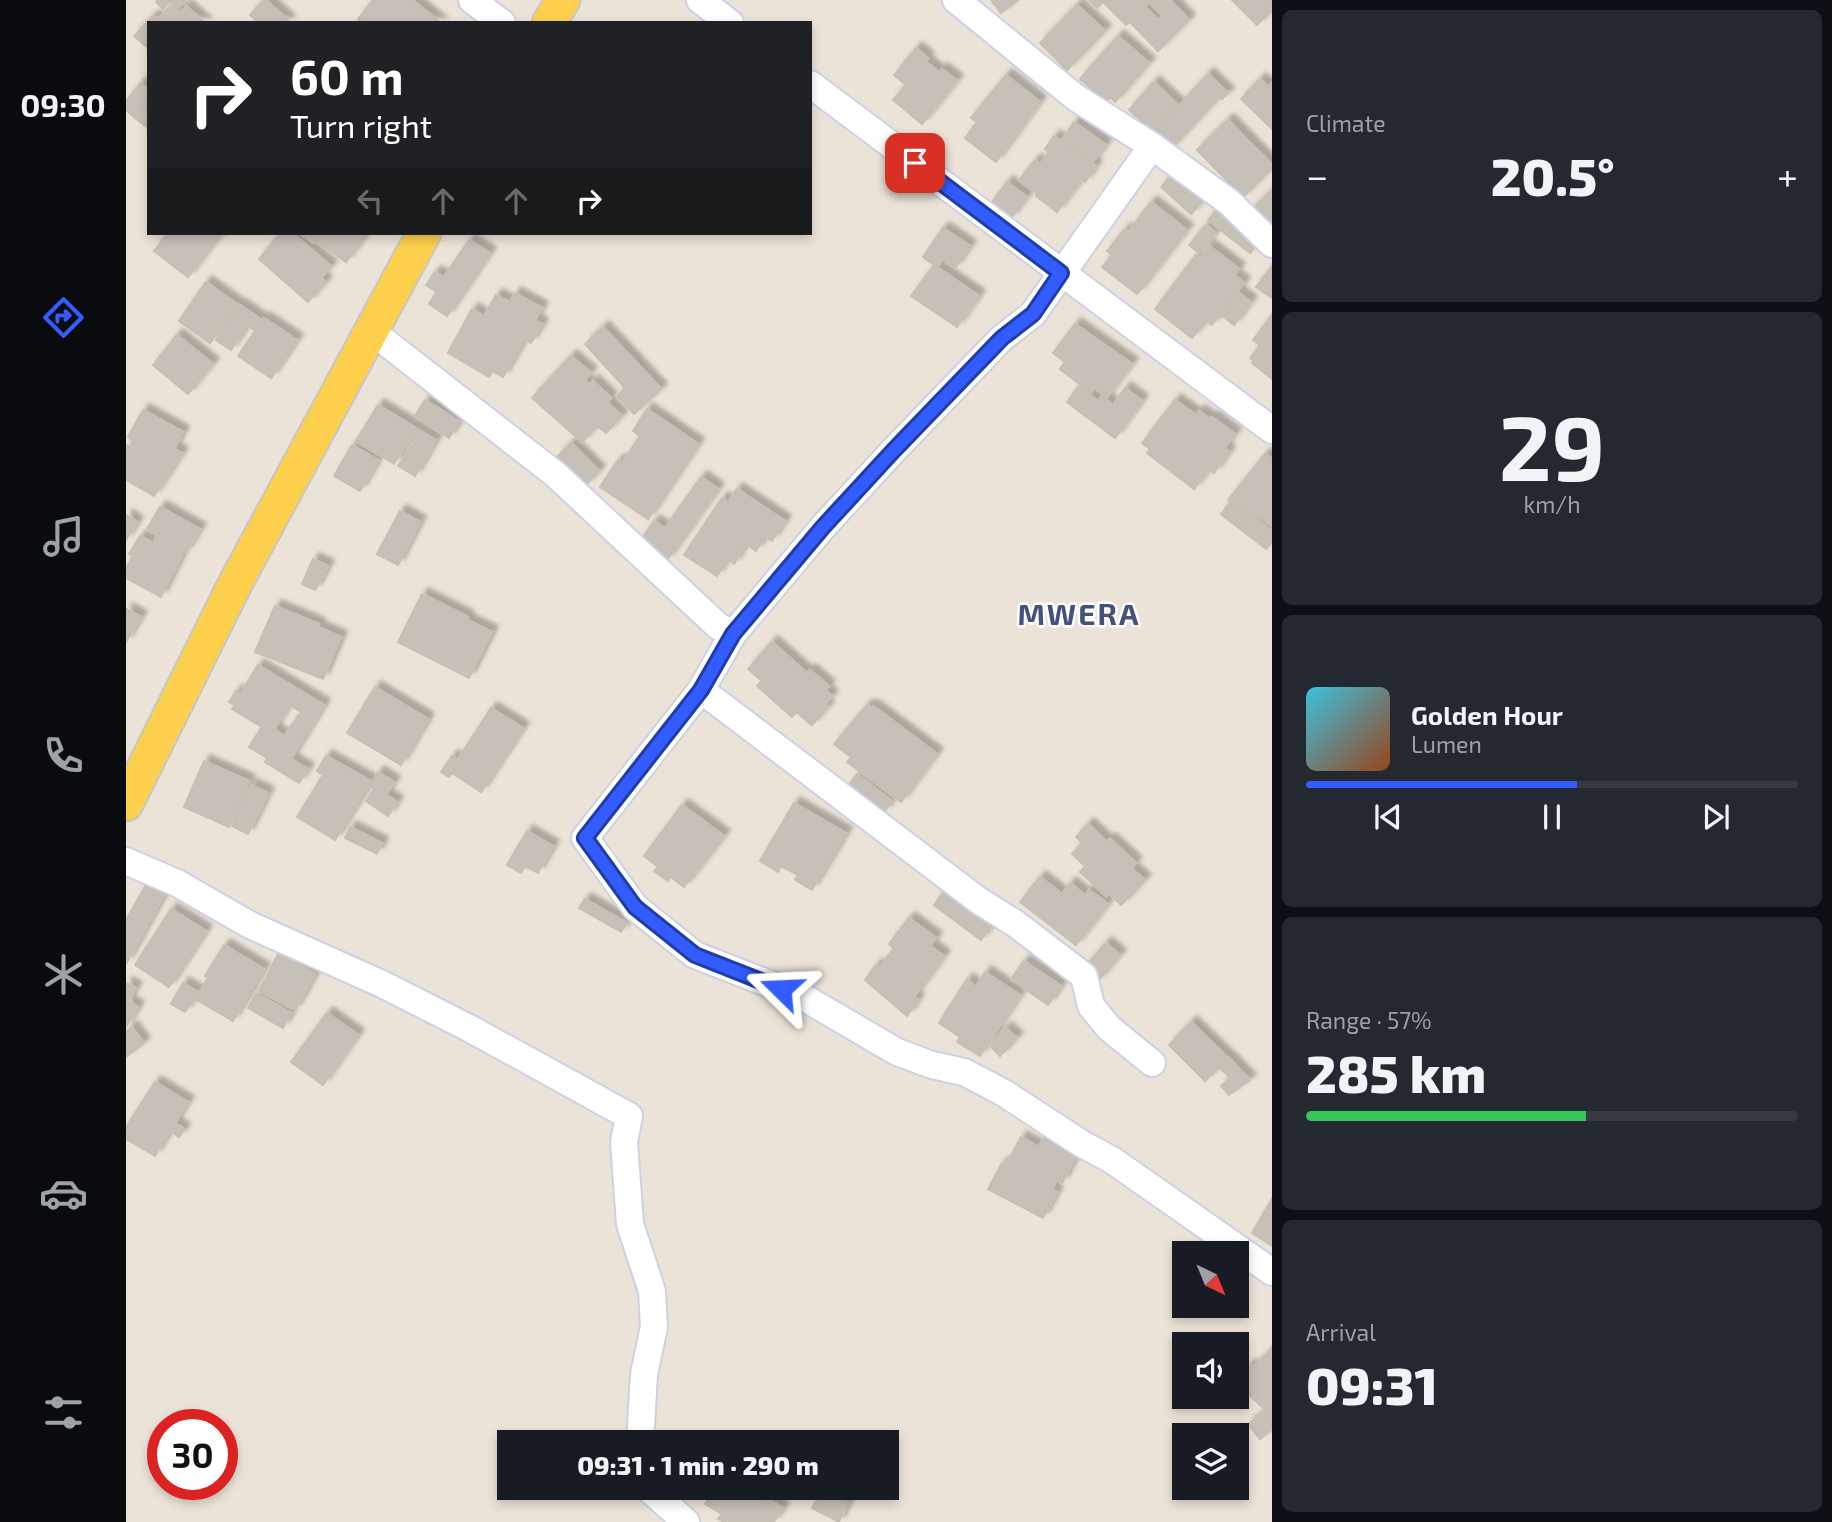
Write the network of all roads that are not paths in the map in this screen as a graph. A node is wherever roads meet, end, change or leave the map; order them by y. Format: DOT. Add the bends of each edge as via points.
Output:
graph roads {
  1 [pos="472,0"];
  2 [pos="563,0"];
  3 [pos="700,0"];
  4 [pos="956,0"];
  5 [pos="499,21"];
  6 [pos="551,21"];
  7 [pos="727,21"];
  8 [pos="812,86"];
  9 [pos="1152,146"];
  10 [pos="423,235"];
  11 [pos="1272,244"];
  12 [pos="1061,273"];
  13 [pos="370,330"];
  14 [pos="1272,430"];
  15 [pos="733,634"];
  16 [pos="701,690"];
  17 [pos="126,804"];
  18 [pos="126,861"];
  19 [pos="1152,1063"];
  20 [pos="1272,1272"];
  21 [pos="641,1430"];
  22 [pos="660,1500"];
  23 [pos="677,1518"];
  1 -- 5 [label="street"];
  2 -- 6 [label="main road"];
  3 -- 7 [label="street"];
  4 -- 9 [label="street" via="1074,97"];
  8 -- 12 [label="street"];
  9 -- 11 [label="street" via="1230,201"];
  9 -- 12 [label="street"];
  10 -- 13 [label="main road"];
  12 -- 14 [label="street"];
  12 -- 15 [label="street" via="1033,314 1002,338 894,450"];
  13 -- 15 [label="street" via="555,474 718,626"];
  13 -- 17 [label="main road" via="235,584"];
  15 -- 16 [label="street"];
  16 -- 19 [label="street" via="1084,976 1090,1006"];
  16 -- 20 [label="street" via="585,838 635,907 695,955 803,997 897,1052 964,1072 1004,1093 1112,1160"];
  18 -- 21 [label="street" via="469,1028 629,1116 624,1142 630,1224 652,1291 654,1327 644,1374"];
  22 -- 23 [label="street"];
}
